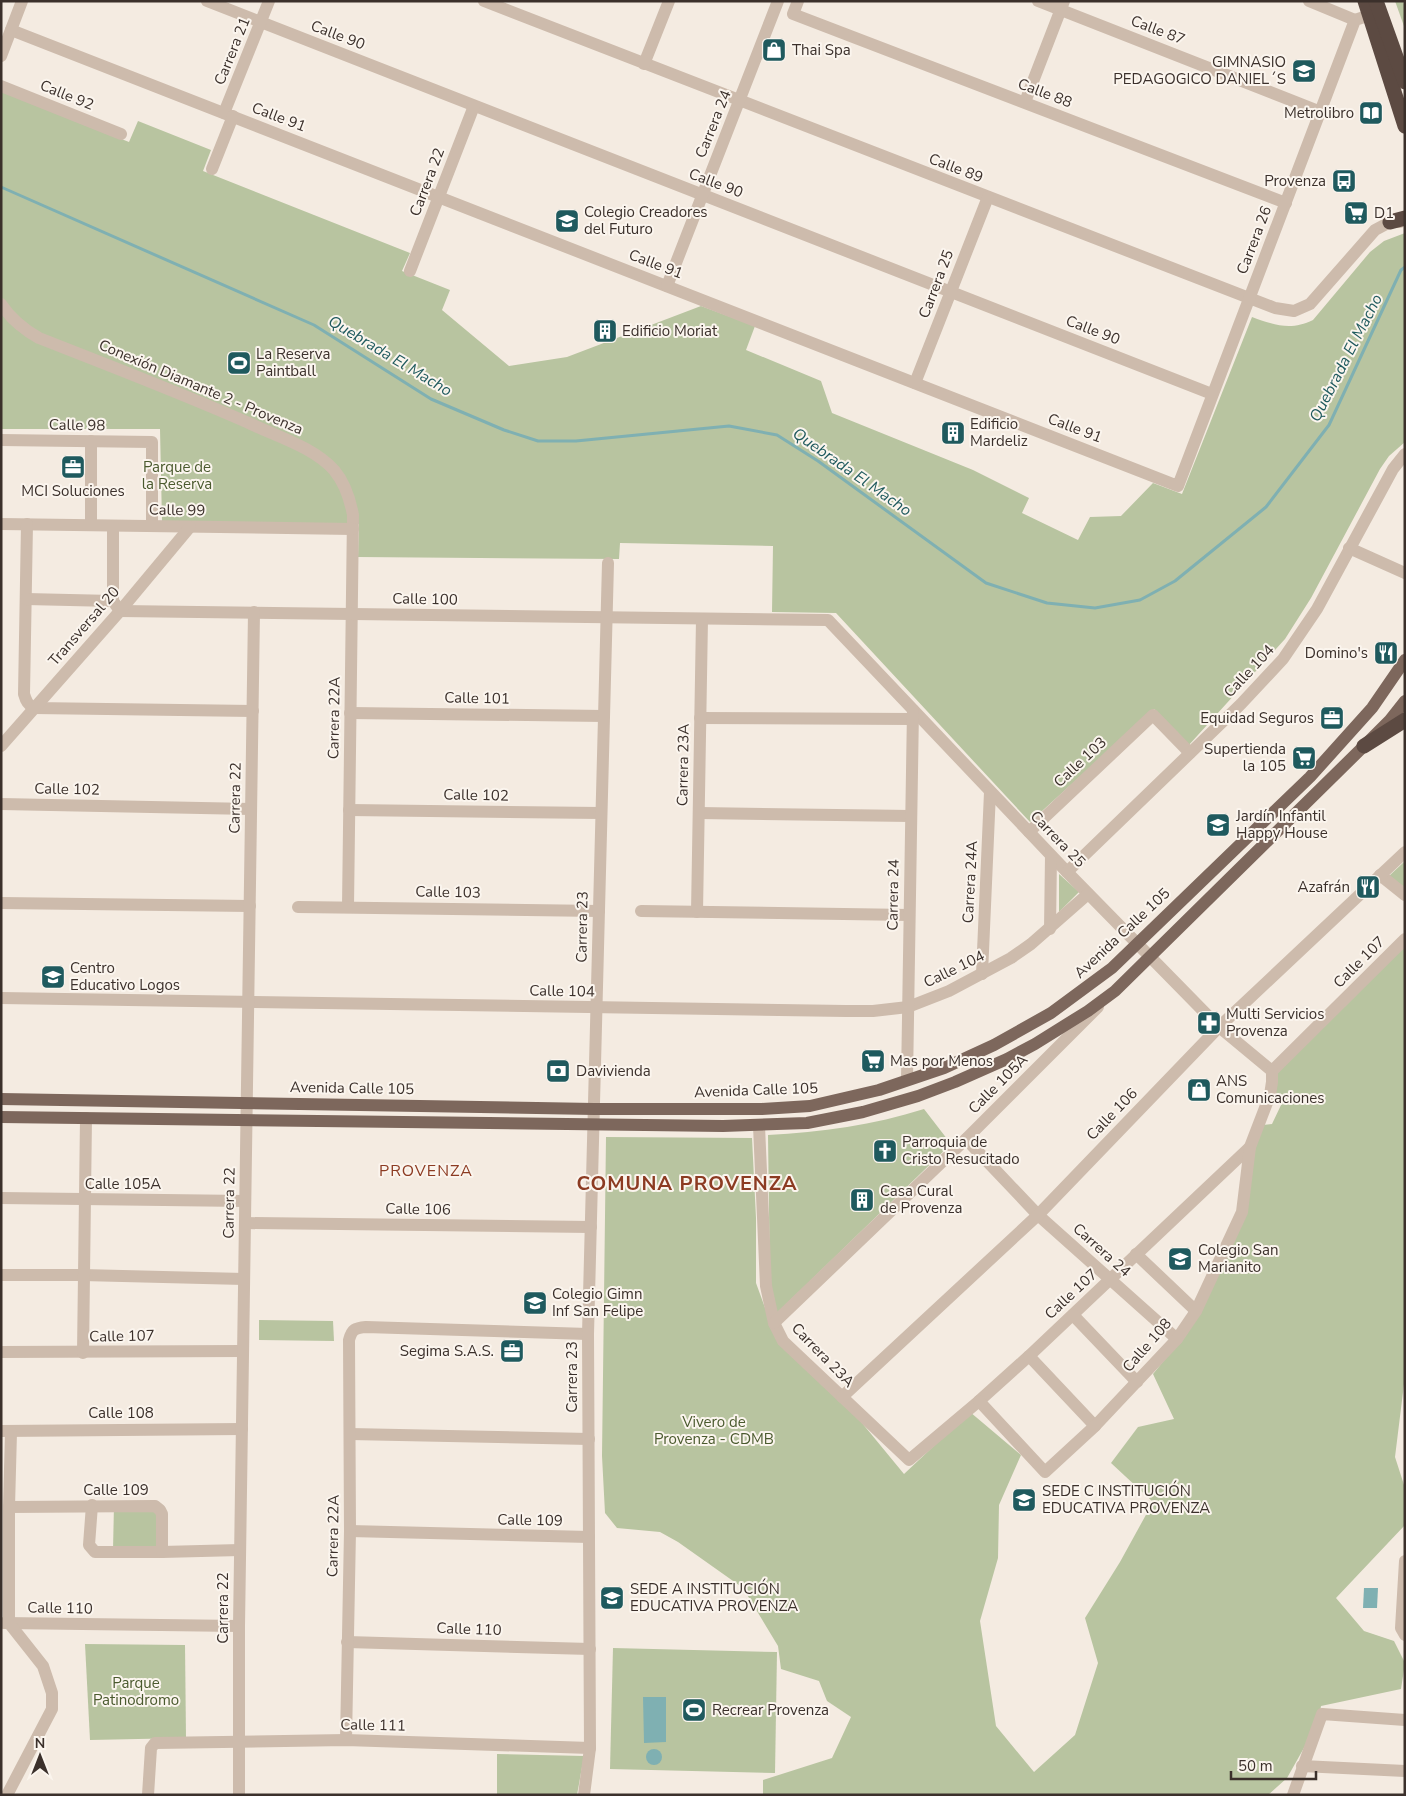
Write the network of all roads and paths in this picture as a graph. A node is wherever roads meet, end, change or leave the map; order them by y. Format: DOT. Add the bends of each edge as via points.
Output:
graph roads {
  1 [pos="22,1"];
  2 [pos="207,1"];
  3 [pos="269,1"];
  4 [pos="484,1"];
  5 [pos="669,1"];
  6 [pos="778,1"];
  7 [pos="798,1"];
  8 [pos="1038,1"];
  9 [pos="1309,1"];
  10 [pos="1376,1"];
  11 [pos="1062,6"];
  12 [pos="1363,12"];
  13 [pos="261,22"];
  14 [pos="11,30"];
  15 [pos="1,56"];
  16 [pos="644,64"];
  17 [pos="1405,82"];
  18 [pos="1,86"];
  19 [pos="740,101"];
  20 [pos="1025,102"];
  21 [pos="474,106"];
  22 [pos="1321,112"];
  23 [pos="229,114"];
  24 [pos="1405,126"];
  25 [pos="121,134"];
  26 [pos="212,168"];
  27 [pos="702,195"];
  28 [pos="439,197"];
  29 [pos="988,197"];
  30 [pos="1286,203"];
  31 [pos="1400,221"];
  32 [pos="410,270"];
  33 [pos="667,286"];
  34 [pos="951,292"];
  35 [pos="1248,298"];
  36 [pos="1,304"];
  37 [pos="915,383"];
  38 [pos="1212,394"];
  39 [pos="1,440"];
  40 [pos="91,441"];
  41 [pos="1405,454"];
  42 [pos="1178,486"];
  43 [pos="1,524"];
  44 [pos="27,524"];
  45 [pos="91,525"];
  46 [pos="113,526"];
  47 [pos="152,526"];
  48 [pos="190,527"];
  49 [pos="353,529"];
  50 [pos="1349,548"];
  51 [pos="608,563"];
  52 [pos="1405,573"];
  53 [pos="26,599"];
  54 [pos="116,606"];
  55 [pos="254,612"];
  56 [pos="352,614"];
  57 [pos="606,617"];
  58 [pos="702,619"];
  59 [pos="828,620"];
  60 [pos="1405,660"];
  61 [pos="1405,701"];
  62 [pos="34,708"];
  63 [pos="253,711"];
  64 [pos="350,713"];
  65 [pos="913,714"];
  66 [pos="604,716"];
  67 [pos="700,718"];
  68 [pos="1405,720"];
  69 [pos="1,746"];
  70 [pos="1364,746"];
  71 [pos="1190,754"];
  72 [pos="990,792"];
  73 [pos="1,804"];
  74 [pos="251,809"];
  75 [pos="349,810"];
  76 [pos="601,813"];
  77 [pos="699,813"];
  78 [pos="911,816"];
  79 [pos="1029,832"];
  80 [pos="1405,852"];
  81 [pos="1051,856"];
  82 [pos="1067,872"];
  83 [pos="1380,875"];
  84 [pos="1088,894"];
  85 [pos="1405,895"];
  86 [pos="1,903"];
  87 [pos="250,906"];
  88 [pos="298,907"];
  89 [pos="348,907"];
  90 [pos="599,910"];
  91 [pos="641,911"];
  92 [pos="697,912"];
  93 [pos="909,914"];
  94 [pos="1050,929"];
  95 [pos="1405,940"];
  96 [pos="1137,944"];
  97 [pos="1150,957"];
  98 [pos="982,974"];
  99 [pos="1114,991"];
  100 [pos="1,998"];
  101 [pos="248,1002"];
  102 [pos="596,1007"];
  103 [pos="908,1007"];
  104 [pos="1218,1027"];
  105 [pos="1272,1071"];
  106 [pos="907,1080"];
  107 [pos="1,1099"];
  108 [pos="247,1103"];
  109 [pos="594,1109"];
  110 [pos="1,1117"];
  111 [pos="86,1118"];
  112 [pos="246,1121"];
  113 [pos="594,1126"];
  114 [pos="759,1126"];
  115 [pos="966,1139"];
  116 [pos="1250,1147"];
  117 [pos="1,1198"];
  118 [pos="84,1200"];
  119 [pos="245,1201"];
  120 [pos="1038,1215"];
  121 [pos="245,1223"];
  122 [pos="591,1227"];
  123 [pos="1136,1254"];
  124 [pos="82,1275"];
  125 [pos="1,1276"];
  126 [pos="244,1279"];
  127 [pos="1111,1280"];
  128 [pos="1196,1311"];
  129 [pos="1073,1315"];
  130 [pos="774,1323"];
  131 [pos="588,1334"];
  132 [pos="1178,1339"];
  133 [pos="243,1351"];
  134 [pos="1,1352"];
  135 [pos="83,1353"];
  136 [pos="1029,1356"];
  137 [pos="1137,1382"];
  138 [pos="842,1398"];
  139 [pos="979,1401"];
  140 [pos="1094,1426"];
  141 [pos="242,1429"];
  142 [pos="6,1431"];
  143 [pos="350,1434"];
  144 [pos="589,1440"];
  145 [pos="909,1460"];
  146 [pos="92,1505"];
  147 [pos="9,1507"];
  148 [pos="350,1531"];
  149 [pos="589,1537"];
  150 [pos="240,1550"];
  151 [pos="162,1552"];
  152 [pos="1405,1561"];
  153 [pos="6,1570"];
  154 [pos="1404,1574"];
  155 [pos="5,1623"];
  156 [pos="239,1626"];
  157 [pos="1405,1635"];
  158 [pos="347,1642"];
  159 [pos="590,1649"];
  160 [pos="1403,1717"];
  161 [pos="346,1740"];
  162 [pos="240,1741"];
  163 [pos="590,1748"];
  164 [pos="1302,1766"];
  165 [pos="1405,1771"];
  166 [pos="7,1795"];
  167 [pos="148,1795"];
  168 [pos="239,1795"];
  169 [pos="584,1795"];
  170 [pos="1293,1795"];
  1 -- 14 [label="street"];
  2 -- 13 [label="street, Calle 90"];
  3 -- 13 [label="street, Carrera 21"];
  4 -- 16 [label="street, Calle 89"];
  5 -- 16 [label="street"];
  6 -- 19 [label="street, Carrera 24"];
  7 -- 20 [label="street, Calle 88" via="793,14"];
  8 -- 11 [label="street, Calle 87"];
  9 -- 12 [label="street"];
  10 -- 17 [label="highway"];
  11 -- 20 [label="street"];
  11 -- 22 [label="street, Calle 87"];
  12 -- 22 [label="street, Carrera 26"];
  12 -- 24 [label="highway"];
  13 -- 21 [label="street, Calle 90"];
  13 -- 23 [label="street, Carrera 21"];
  14 -- 15 [label="street"];
  14 -- 23 [label="street, Calle 91"];
  16 -- 19 [label="street, Calle 89"];
  18 -- 25 [label="street, Calle 92"];
  19 -- 27 [label="street, Carrera 24"];
  19 -- 29 [label="street, Calle 89"];
  20 -- 30 [label="street, Calle 88"];
  21 -- 27 [label="street, Calle 90"];
  21 -- 28 [label="street, Carrera 22"];
  22 -- 30 [label="street, Carrera 26"];
  23 -- 26 [label="street, Carrera 21"];
  23 -- 28 [label="street, Calle 91"];
  27 -- 33 [label="street, Carrera 24"];
  27 -- 34 [label="street, Calle 90"];
  28 -- 32 [label="street, Carrera 22"];
  28 -- 33 [label="street, Calle 91"];
  29 -- 34 [label="street, Carrera 25"];
  29 -- 35 [label="street, Calle 89"];
  30 -- 35 [label="street, Carrera 26"];
  31 -- 35 [label="street, Calle 89" via="1375,230 1316,299 1304,308 1284,310"];
  33 -- 37 [label="street, Calle 91"];
  34 -- 37 [label="street, Carrera 25"];
  34 -- 38 [label="street, Calle 90"];
  35 -- 38 [label="street, Carrera 26"];
  36 -- 49 [label="street, Conexión Diamante 2 - Provenza" via="16,323 38,338 181,393 311,452 341,479 351,503"];
  37 -- 42 [label="street, Calle 91"];
  38 -- 42 [label="street, Carrera 26"];
  39 -- 40 [label="street, Calle 98"];
  40 -- 45 [label="street"];
  40 -- 47 [label="street, Calle 98" via="152,442"];
  41 -- 50 [label="street, Calle 104" via="1393,469"];
  43 -- 44 [label="street, Calle 99"];
  44 -- 45 [label="street, Calle 99"];
  44 -- 53 [label="street"];
  45 -- 46 [label="street, Calle 99"];
  46 -- 47 [label="street, Calle 99"];
  46 -- 54 [label="street"];
  47 -- 48 [label="street, Calle 99"];
  48 -- 49 [label="street, Calle 99"];
  48 -- 54 [label="street, Transversal 20"];
  49 -- 56 [label="street, Carrera 22A"];
  50 -- 52 [label="street"];
  50 -- 71 [label="street, Calle 104" via="1317,609 1292,647 1242,704"];
  51 -- 57 [label="street, Carrera 23"];
  53 -- 54 [label="street, Calle 100"];
  53 -- 62 [label="street" via="24,694 28,704"];
  54 -- 55 [label="street, Calle 100"];
  54 -- 62 [label="street, Transversal 20"];
  55 -- 56 [label="street, Calle 100"];
  55 -- 63 [label="street, Carrera 22"];
  56 -- 57 [label="street, Calle 100"];
  56 -- 64 [label="street, Carrera 22A"];
  57 -- 58 [label="street, Calle 100"];
  57 -- 66 [label="street, Carrera 23"];
  58 -- 59 [label="street, Calle 100"];
  58 -- 67 [label="street, Carrera 23A"];
  59 -- 65 [label="street, Carrera 25"];
  60 -- 96 [label="main road, Avenida Calle 105" via="1368,714 1310,777"];
  61 -- 70 [label="main road"];
  62 -- 63 [label="street"];
  62 -- 69 [label="street, Transversal 20"];
  63 -- 74 [label="street, Carrera 22"];
  64 -- 66 [label="street, Calle 101"];
  64 -- 75 [label="street, Carrera 22A"];
  65 -- 67 [label="street"];
  65 -- 72 [label="street, Carrera 25"];
  65 -- 78 [label="street, Carrera 24"];
  66 -- 76 [label="street, Carrera 23"];
  67 -- 77 [label="street, Carrera 23A"];
  68 -- 70 [label="highway"];
  70 -- 97 [label="main road"];
  71 -- 79 [label="street, Calle 103" via="1153,715"];
  71 -- 82 [label="street, Calle 104"];
  72 -- 79 [label="street, Carrera 25"];
  72 -- 98 [label="street, Carrera 24A"];
  73 -- 74 [label="street, Calle 102"];
  74 -- 87 [label="street, Carrera 22"];
  75 -- 76 [label="street, Calle 102"];
  75 -- 89 [label="street, Carrera 22A"];
  76 -- 90 [label="street, Carrera 23"];
  77 -- 78 [label="street"];
  77 -- 92 [label="street, Carrera 23A"];
  78 -- 93 [label="street, Carrera 24"];
  79 -- 81 [label="street, Carrera 25"];
  80 -- 83 [label="street, Calle 106"];
  81 -- 82 [label="street, Carrera 25"];
  81 -- 94 [label="street"];
  82 -- 84 [label="street, Carrera 25"];
  83 -- 85 [label="street"];
  83 -- 104 [label="street, Calle 106"];
  84 -- 94 [label="street, Calle 104"];
  84 -- 96 [label="street, Carrera 25"];
  86 -- 87 [label="street"];
  87 -- 101 [label="street, Carrera 22"];
  88 -- 89 [label="street, Calle 103"];
  89 -- 90 [label="street, Calle 103"];
  90 -- 102 [label="street, Carrera 23"];
  91 -- 92 [label="street"];
  92 -- 93 [label="street"];
  93 -- 103 [label="street, Carrera 24"];
  94 -- 98 [label="street, Calle 104" via="1011,958"];
  95 -- 105 [label="street, Calle 107"];
  96 -- 97 [label="street, Carrera 25"];
  96 -- 106 [label="main road, Avenida Calle 105" via="1087,988 1035,1023 971,1056"];
  97 -- 99 [label="main road"];
  97 -- 104 [label="street, Carrera 25"];
  98 -- 103 [label="street, Calle 104"];
  99 -- 114 [label="main road" via="1035,1044 955,1082 863,1112"];
  99 -- 115 [label="street, Calle 105A"];
  100 -- 101 [label="street, Calle 104"];
  101 -- 102 [label="street, Calle 104"];
  101 -- 108 [label="street, Carrera 22"];
  102 -- 103 [label="street, Calle 104" via="873,1012"];
  102 -- 109 [label="street, Carrera 23"];
  103 -- 106 [label="street, Carrera 24"];
  104 -- 105 [label="street, Carrera 25"];
  104 -- 120 [label="street, Calle 106"];
  105 -- 116 [label="street, Calle 108" via="1270,1095"];
  106 -- 109 [label="main road, Avenida Calle 105" via="825,1104 796,1108"];
  107 -- 108 [label="main road, Avenida Calle 105"];
  108 -- 109 [label="main road, Avenida Calle 105"];
  108 -- 112 [label="street, Carrera 22"];
  109 -- 113 [label="street, Carrera 23"];
  110 -- 111 [label="main road"];
  111 -- 112 [label="main road"];
  111 -- 118 [label="street"];
  112 -- 113 [label="main road"];
  112 -- 119 [label="street, Carrera 22"];
  113 -- 114 [label="main road"];
  113 -- 122 [label="street, Carrera 23"];
  114 -- 130 [label="street, Carrera 23A" via="766,1286"];
  115 -- 120 [label="street, Carrera 24"];
  115 -- 130 [label="street, Calle 105A"];
  116 -- 123 [label="street, Calle 107"];
  116 -- 128 [label="street, Calle 108" via="1242,1212"];
  117 -- 118 [label="street, Calle 105A"];
  118 -- 119 [label="street, Calle 105A"];
  118 -- 124 [label="street"];
  119 -- 121 [label="street, Carrera 22"];
  120 -- 127 [label="street, Carrera 24"];
  120 -- 138 [label="street, Calle 106"];
  121 -- 122 [label="street, Calle 106"];
  121 -- 126 [label="street, Carrera 22"];
  122 -- 131 [label="street, Carrera 23"];
  123 -- 127 [label="street, Calle 107"];
  123 -- 128 [label="street"];
  124 -- 125 [label="street"];
  124 -- 126 [label="street"];
  124 -- 135 [label="street"];
  126 -- 133 [label="street, Carrera 22"];
  127 -- 129 [label="street, Calle 107"];
  127 -- 132 [label="street, Carrera 24"];
  128 -- 132 [label="street, Calle 108"];
  129 -- 136 [label="street, Calle 107"];
  129 -- 137 [label="street"];
  130 -- 138 [label="street, Carrera 23A" via="783,1341"];
  131 -- 143 [label="street, Carrera 22A" via="357,1328 349,1340"];
  131 -- 144 [label="street, Carrera 23"];
  132 -- 137 [label="street, Calle 108"];
  133 -- 135 [label="street, Calle 107"];
  133 -- 141 [label="street, Carrera 22"];
  134 -- 135 [label="street, Calle 107"];
  136 -- 139 [label="street, Calle 107"];
  136 -- 140 [label="street"];
  137 -- 140 [label="street, Calle 108"];
  138 -- 145 [label="street, Carrera 23A"];
  139 -- 140 [label="street, Calle 108" via="1045,1472"];
  139 -- 145 [label="street, Calle 107"];
  141 -- 142 [label="street, Calle 108"];
  141 -- 150 [label="street, Carrera 22"];
  142 -- 147 [label="street"];
  143 -- 144 [label="street"];
  143 -- 148 [label="street, Carrera 22A"];
  144 -- 149 [label="street, Carrera 23"];
  146 -- 147 [label="street, Calle 109"];
  146 -- 151 [label="street, Calle 109" via="155,1506 162,1514"];
  146 -- 151 [label="street" via="89,1545 95,1552"];
  147 -- 153 [label="street"];
  148 -- 149 [label="street, Calle 109"];
  148 -- 158 [label="street, Carrera 22A"];
  149 -- 159 [label="street, Carrera 23"];
  150 -- 151 [label="street"];
  150 -- 156 [label="street, Carrera 22"];
  152 -- 154 [label="street"];
  153 -- 155 [label="street"];
  154 -- 157 [label="street" via="1401,1628"];
  155 -- 156 [label="street, Calle 110"];
  155 -- 166 [label="street" via="43,1666 52,1693 52,1709"];
  156 -- 162 [label="street, Carrera 22"];
  158 -- 159 [label="street, Calle 110"];
  158 -- 161 [label="street, Carrera 22A"];
  159 -- 163 [label="street, Carrera 23"];
  160 -- 164 [label="street" via="1322,1714"];
  161 -- 162 [label="street, Calle 111"];
  161 -- 163 [label="street, Calle 111"];
  162 -- 167 [label="street, Calle 111" via="155,1743 151,1748"];
  162 -- 168 [label="street, Carrera 22"];
  163 -- 169 [label="street, Carrera 23"];
  164 -- 165 [label="street"];
  164 -- 170 [label="street"];
}
